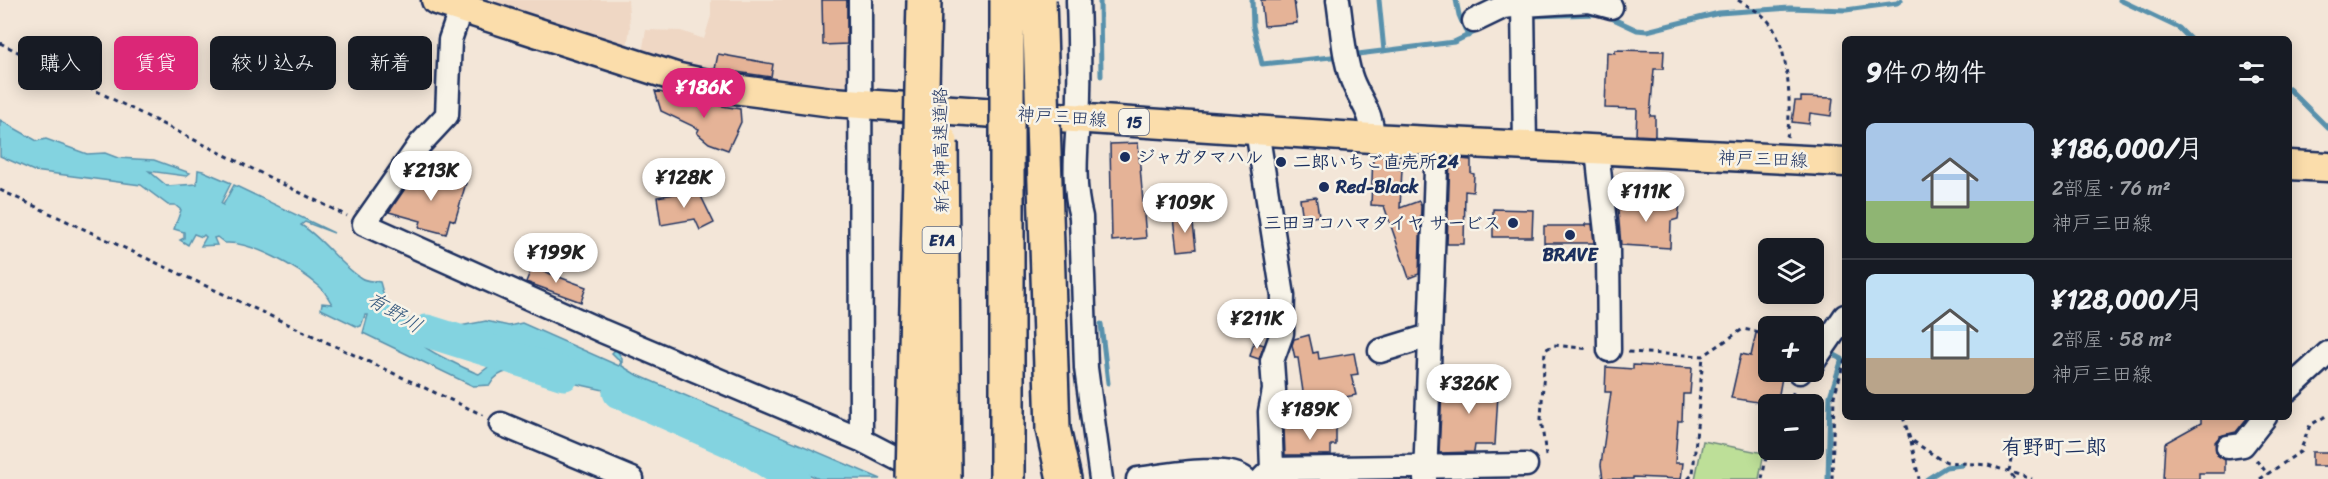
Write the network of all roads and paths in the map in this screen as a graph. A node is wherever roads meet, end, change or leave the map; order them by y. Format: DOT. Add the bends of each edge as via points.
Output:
graph roads {
  1 [pos="860,0"];
  2 [pos="924,0"];
  3 [pos="940,0"];
  4 [pos="1007,0"];
  5 [pos="1039,0"];
  6 [pos="1078,0"];
  7 [pos="1738,0"];
  8 [pos="1596,3"];
  9 [pos="449,4"];
  10 [pos="1339,4"];
  11 [pos="1523,5"];
  12 [pos="1474,21"];
  13 [pos="0,43"];
  14 [pos="860,104"];
  15 [pos="1077,118"];
  16 [pos="1257,130"];
  17 [pos="1372,138"];
  18 [pos="1437,141"];
  19 [pos="1525,147"];
  20 [pos="1597,151"];
  21 [pos="1783,160"];
  22 [pos="1842,162"];
  23 [pos="2292,165"];
  24 [pos="2328,167"];
  25 [pos="0,190"];
  26 [pos="364,225"];
  27 [pos="1842,320"];
  28 [pos="1758,332"];
  29 [pos="1429,336"];
  30 [pos="1824,347"];
  31 [pos="1609,350"];
  32 [pos="1380,351"];
  33 [pos="2328,353"];
  34 [pos="1703,356"];
  35 [pos="1842,370"];
  36 [pos="2292,387"];
  37 [pos="2328,415"];
  38 [pos="1904,420"];
  39 [pos="2262,420"];
  40 [pos="501,424"];
  41 [pos="1053,429"];
  42 [pos="1910,439"];
  43 [pos="861,440"];
  44 [pos="2236,446"];
  45 [pos="2011,458"];
  46 [pos="1766,460"];
  47 [pos="1526,465"];
  48 [pos="1425,472"];
  49 [pos="2009,472"];
  50 [pos="1267,474"];
  51 [pos="632,479"];
  52 [pos="913,479"];
  53 [pos="937,479"];
  54 [pos="944,479"];
  55 [pos="1007,479"];
  56 [pos="1058,479"];
  57 [pos="1064,479"];
  58 [pos="1101,479"];
  59 [pos="1138,479"];
  60 [pos="1245,479"];
  61 [pos="1688,479"];
  62 [pos="1762,479"];
  63 [pos="1832,479"];
  64 [pos="1919,479"];
  65 [pos="2014,479"];
  66 [pos="2032,479"];
  67 [pos="2260,479"];
  1 -- 14 [label="street"];
  2 -- 52 [label="highway, bridge"];
  3 -- 54 [label="highway, 新名神高速道路 / E1A, bridge"];
  4 -- 55 [label="highway, bridge"];
  5 -- 41 [label="highway, bridge"];
  6 -- 15 [label="street"];
  7 -- 21 [label="path" via="1769,22 1779,44 1789,93"];
  8 -- 11 [label="street"];
  9 -- 14 [label="main road, 神戸三田線 / 15" via="679,78 765,94"];
  9 -- 26 [label="street" via="447,115 420,144"];
  10 -- 17 [label="street" via="1352,81 1368,109"];
  11 -- 12 [label="street" via="1503,6"];
  11 -- 19 [label="street"];
  13 -- 26 [label="path"];
  14 -- 15 [label="main road, 神戸三田線 / 15"];
  14 -- 43 [label="street"];
  15 -- 16 [label="main road, 神戸三田線 / 15"];
  15 -- 58 [label="street" via="1076,199 1081,217 1086,368"];
  16 -- 17 [label="main road, 神戸三田線 / 15"];
  16 -- 50 [label="street" via="1283,296 1282,333 1272,361 1275,390"];
  17 -- 18 [label="main road, 神戸三田線 / 15"];
  18 -- 19 [label="main road, 神戸三田線 / 15"];
  18 -- 29 [label="street"];
  19 -- 20 [label="main road, 神戸三田線 / 15"];
  20 -- 21 [label="main road, 神戸三田線 / 15"];
  20 -- 31 [label="street" via="1608,250"];
  21 -- 22 [label="main road, 神戸三田線 / 15"];
  23 -- 24 [label="main road"];
  25 -- 40 [label="path"];
  26 -- 43 [label="street" via="602,332"];
  27 -- 30 [label="street"];
  28 -- 34 [label="path" via="1743,329"];
  29 -- 32 [label="street"];
  29 -- 48 [label="street"];
  31 -- 34 [label="path"];
  31 -- 47 [label="path" via="1554,345 1545,350 1541,419 1546,461"];
  33 -- 36 [label="street"];
  34 -- 61 [label="path" via="1697,453 1693,474"];
  35 -- 63 [label="path" via="1834,396"];
  37 -- 67 [label="path" via="2310,425 2300,452"];
  38 -- 42 [label="path"];
  39 -- 44 [label="street"];
  40 -- 51 [label="street"];
  41 -- 56 [label="highway"];
  41 -- 57 [label="highway"];
  42 -- 49 [label="path" via="1947,462 1988,465"];
  42 -- 64 [label="path"];
  43 -- 53 [label="street"];
  45 -- 49 [label="path"];
  46 -- 62 [label="path"];
  47 -- 48 [label="street"];
  48 -- 50 [label="street"];
  49 -- 65 [label="path"];
  49 -- 66 [label="path"];
  59 -- 60 [label="street" via="1212,471"];
}
